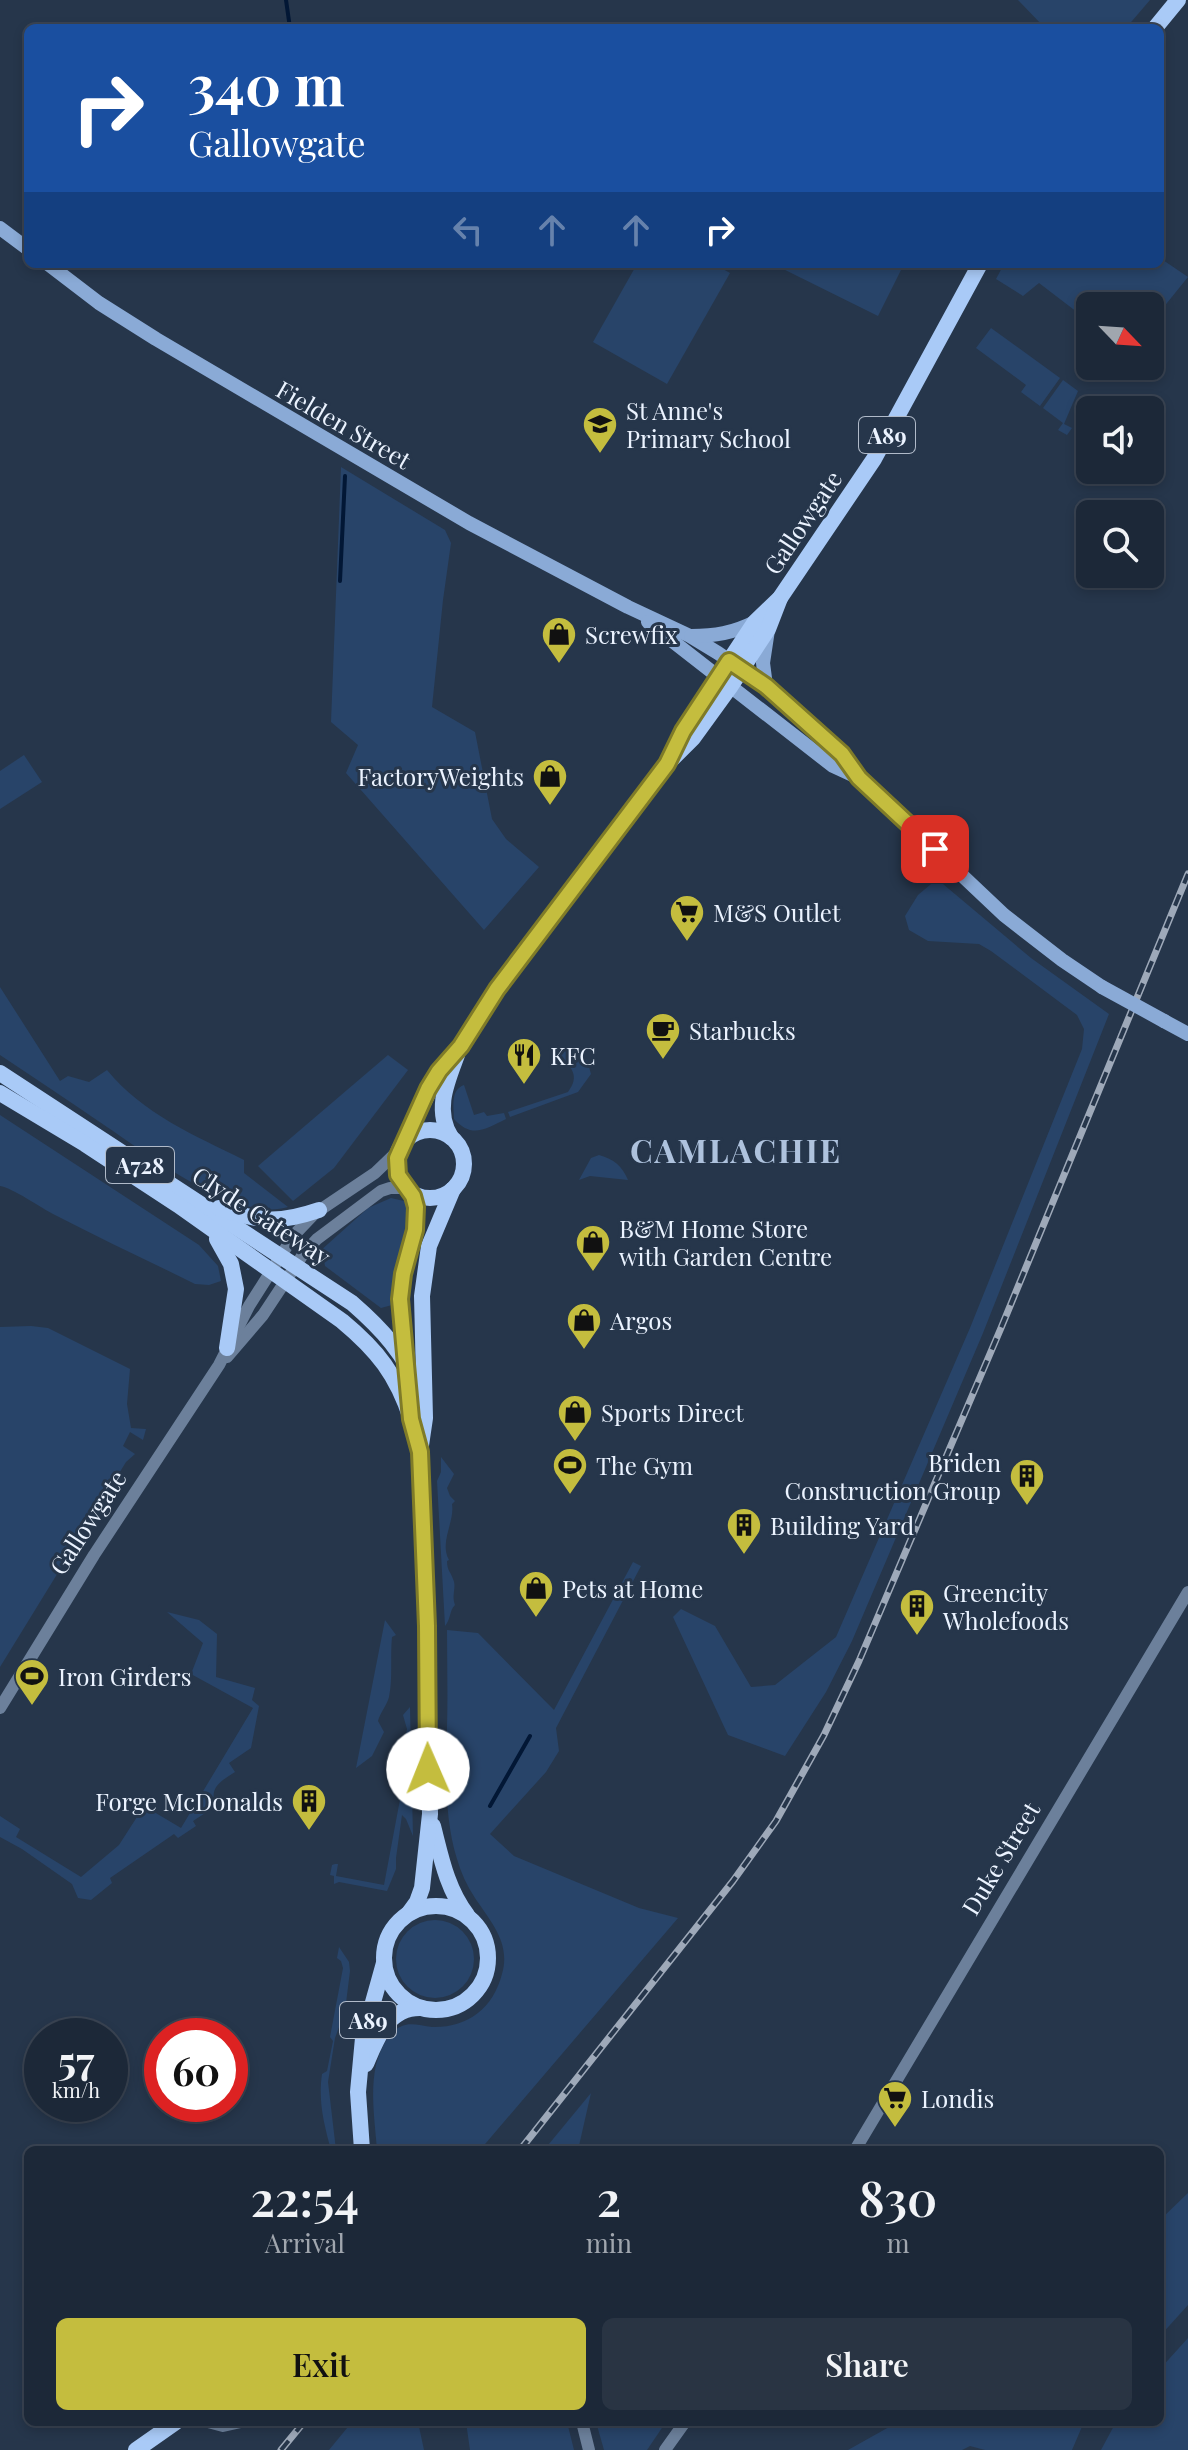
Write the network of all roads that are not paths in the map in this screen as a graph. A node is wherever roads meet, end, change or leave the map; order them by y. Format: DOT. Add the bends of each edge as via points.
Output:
graph roads {
  1 [pos="1178,0"];
  2 [pos="1158,24"];
  3 [pos="0,228"];
  4 [pos="24,246"];
  5 [pos="53,268"];
  6 [pos="978,268"];
  7 [pos="628,607"];
  8 [pos="761,626"];
  9 [pos="690,636"];
  10 [pos="736,665"];
  11 [pos="724,682"];
  12 [pos="766,686"];
  13 [pos="859,778"];
  14 [pos="1188,1034"];
  15 [pos="461,1046"];
  16 [pos="0,1073"];
  17 [pos="0,1093"];
  18 [pos="451,1137"];
  19 [pos="402,1146"];
  20 [pos="453,1189"];
  21 [pos="408,1190"];
  22 [pos="195,1200"];
  23 [pos="319,1210"];
  24 [pos="210,1229"];
  25 [pos="280,1255"];
  26 [pos="296,1265"];
  27 [pos="270,1271"];
  28 [pos="285,1281"];
  29 [pos="227,1348"];
  30 [pos="405,1360"];
  31 [pos="219,1365"];
  32 [pos="425,1405"];
  33 [pos="411,1419"];
  34 [pos="420,1452"];
  35 [pos="1188,1592"];
  36 [pos="0,1708"];
  37 [pos="430,1814"];
  38 [pos="409,1913"];
  39 [pos="468,1917"];
  40 [pos="384,1961"];
  41 [pos="421,2008"];
  42 [pos="359,2080"];
  43 [pos="362,2146"];
  44 [pos="857,2146"];
  45 [pos="170,2426"];
  46 [pos="583,2426"];
  47 [pos="682,2426"];
  48 [pos="136,2450"];
  49 [pos="589,2450"];
  50 [pos="665,2450"];
  1 -- 2 [label="main road"];
  3 -- 4 [label="main road"];
  5 -- 7 [label="main road, Fielden Street" via="167,345 502,542"];
  6 -- 8 [label="main road, Gallowgate / A89" via="878,451"];
  7 -- 9 [label="main road, Fielden Street"];
  7 -- 11 [label="main road, Fielden Street"];
  8 -- 9 [label="main road, Fielden Street" via="721,636"];
  8 -- 10 [label="main road, Gallowgate / A89"];
  8 -- 12 [label="main road"];
  9 -- 10 [label="main road, Fielden Street"];
  10 -- 11 [label="main road, Gallowgate / A89"];
  10 -- 12 [label="main road, Fielden Street"];
  11 -- 13 [label="main road, Fielden Street" via="833,766"];
  11 -- 15 [label="main road, Gallowgate / A89" via="693,738 667,764 497,989"];
  12 -- 13 [label="main road, Fielden Street" via="842,754"];
  13 -- 14 [label="main road, bridge" via="1004,915 1102,987"];
  15 -- 18 [label="main road, Gallowgate / A89" via="443,1095 443,1120"];
  15 -- 19 [label="main road, Gallowgate / A89" via="434,1080"];
  16 -- 22 [label="main road, Clyde Gateway / A728"];
  17 -- 24 [label="main road, Clyde Gateway / A728"];
  18 -- 19 [label="main road" via="423,1131"];
  18 -- 20 [label="main road" via="464,1160"];
  19 -- 21 [label="main road" via="396,1167"];
  19 -- 23 [label="street, Gallowgate" via="375,1173"];
  20 -- 21 [label="main road" via="431,1198"];
  20 -- 32 [label="main road" via="424,1269"];
  21 -- 26 [label="street, Gallowgate" via="390,1188 368,1199 317,1239"];
  21 -- 30 [label="main road" via="416,1218 400,1291"];
  22 -- 23 [label="main road" via="262,1220"];
  22 -- 25 [label="main road, Clyde Gateway / A728"];
  23 -- 25 [label="street, Gallowgate"];
  24 -- 27 [label="main road, Clyde Gateway / A728"];
  24 -- 29 [label="main road" via="227,1256 236,1289"];
  25 -- 26 [label="main road, Clyde Gateway / A728"];
  25 -- 27 [label="street, Gallowgate"];
  26 -- 28 [label="street, Gallowgate"];
  26 -- 30 [label="main road, Clyde Gateway / A728" via="369,1317"];
  27 -- 28 [label="main road, Clyde Gateway / A728"];
  27 -- 29 [label="street, Gallowgate"];
  28 -- 31 [label="street, Gallowgate"];
  28 -- 33 [label="main road, Clyde Gateway / A728" via="371,1348 395,1378"];
  29 -- 31 [label="street, Gallowgate"];
  30 -- 32 [label="main road, Clyde Gateway / A728"];
  30 -- 33 [label="main road"];
  31 -- 36 [label="street, Gallowgate"];
  32 -- 34 [label="main road"];
  33 -- 34 [label="main road"];
  34 -- 37 [label="main road"];
  35 -- 44 [label="street, Duke Street"];
  37 -- 38 [label="main road" via="422,1888"];
  37 -- 39 [label="main road" via="447,1876"];
  38 -- 39 [label="main road" via="439,1906"];
  38 -- 40 [label="main road" via="388,1937"];
  39 -- 41 [label="main road" via="486,1944 482,1983 461,2004 443,2010"];
  40 -- 41 [label="main road" via="392,1987"];
  40 -- 42 [label="main road, A89" via="363,2038"];
  41 -- 42 [label="main road, A89" via="403,2011 386,2024"];
  42 -- 43 [label="main road, A89"];
  45 -- 48 [label="main road"];
  46 -- 49 [label="street"];
  47 -- 50 [label="street"];
}
